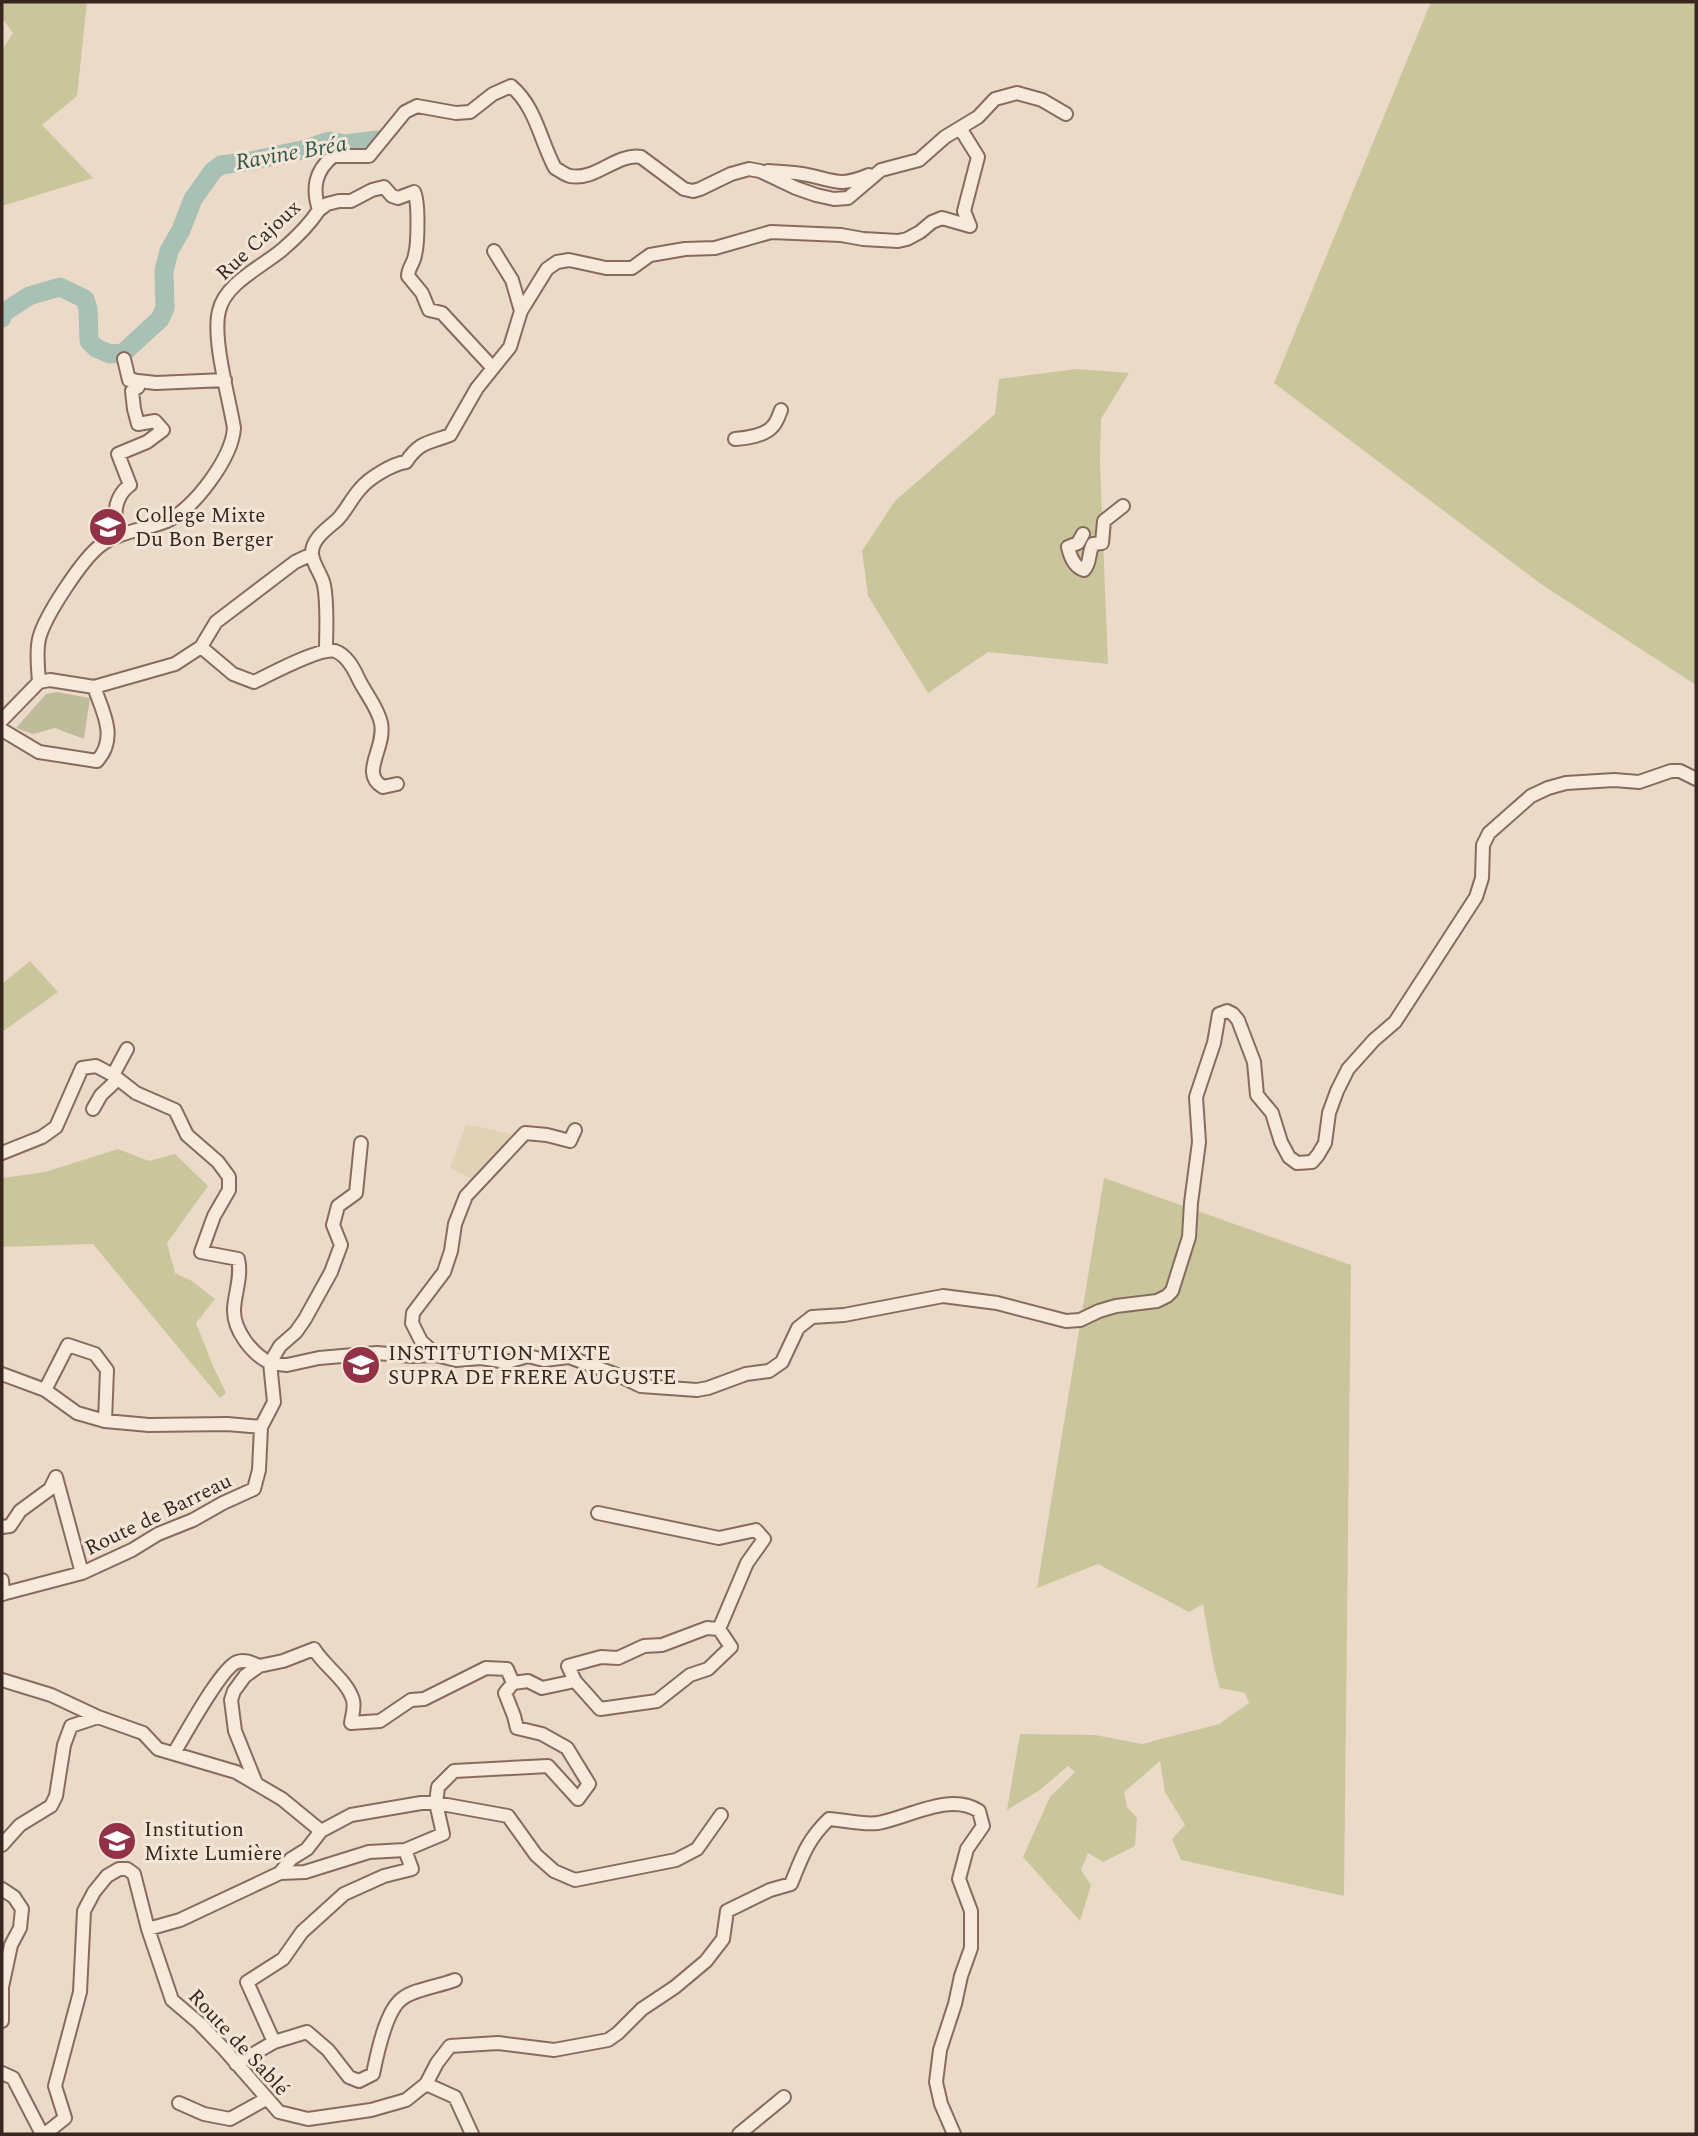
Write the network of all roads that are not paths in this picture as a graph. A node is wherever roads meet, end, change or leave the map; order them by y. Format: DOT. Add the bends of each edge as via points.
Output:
graph roads {
  1 [pos="1066,114"];
  2 [pos="960,128"];
  3 [pos="319,209"];
  4 [pos="494,251"];
  5 [pos="521,311"];
  6 [pos="124,359"];
  7 [pos="492,367"];
  8 [pos="134,380"];
  9 [pos="225,380"];
  10 [pos="781,410"];
  11 [pos="735,439"];
  12 [pos="1123,506"];
  13 [pos="1083,534"];
  14 [pos="118,536"];
  15 [pos="312,554"];
  16 [pos="201,647"];
  17 [pos="326,651"];
  18 [pos="38,682"];
  19 [pos="94,687"];
  20 [pos="6,709"];
  21 [pos="2,720"];
  22 [pos="2,730"];
  23 [pos="1696,779"];
  24 [pos="397,784"];
  25 [pos="127,1049"];
  26 [pos="116,1077"];
  27 [pos="93,1109"];
  28 [pos="575,1130"];
  29 [pos="361,1143"];
  30 [pos="2,1153"];
  31 [pos="436,1355"];
  32 [pos="270,1363"];
  33 [pos="2,1374"];
  34 [pos="45,1390"];
  35 [pos="105,1421"];
  36 [pos="261,1427"];
  37 [pos="597,1513"];
  38 [pos="2,1528"];
  39 [pos="82,1573"];
  40 [pos="2,1580"];
  41 [pos="3,1594"];
  42 [pos="719,1629"];
  43 [pos="258,1666"];
  44 [pos="2,1681"];
  45 [pos="575,1681"];
  46 [pos="513,1684"];
  47 [pos="99,1717"];
  48 [pos="174,1753"];
  49 [pos="256,1783"];
  50 [pos="436,1802"];
  51 [pos="721,1815"];
  52 [pos="321,1831"];
  53 [pos="2,1845"];
  54 [pos="405,1850"];
  55 [pos="281,1873"];
  56 [pos="2,1889"];
  57 [pos="148,1929"];
  58 [pos="6,1944"];
  59 [pos="455,1980"];
  60 [pos="2,2021"];
  61 [pos="274,2042"];
  62 [pos="236,2064"];
  63 [pos="2,2073"];
  64 [pos="426,2084"];
  65 [pos="784,2096"];
  66 [pos="266,2099"];
  67 [pos="179,2103"];
  68 [pos="44,2134"];
  69 [pos="472,2134"];
  70 [pos="739,2134"];
  71 [pos="954,2134"];
  1 -- 2 [label="street, Rue Cajoux" via="1017,93 995,99"];
  2 -- 3 [label="street, Rue Cajoux" via="919,160 881,170 848,198 834,199 796,188 749,169 693,191 641,157 624,158 587,175 570,176 555,168 528,107 511,86 470,111 417,106 405,112 369,156 332,156 316,176"];
  2 -- 5 [label="street" via="978,157 964,211 970,226 942,218 898,240 771,232 715,248 650,255 632,268 557,262 547,268"];
  3 -- 7 [label="street" via="378,188 384,187 398,198 414,192 416,250 408,276 429,310 442,313"];
  3 -- 9 [label="street, Rue Cajoux" via="282,249 229,289 219,311"];
  4 -- 5 [label="street" via="512,280"];
  5 -- 7 [label="street" via="510,347"];
  6 -- 8 [label="street" via="129,380"];
  7 -- 15 [label="street" via="450,435 414,449 405,461 367,483 321,535"];
  8 -- 9 [label="street"];
  8 -- 14 [label="street" via="138,425 155,421 163,430 118,454 130,485 121,492 117,506"];
  9 -- 14 [label="street, Rue Cajoux" via="233,440 216,473 192,502 169,520"];
  10 -- 11 [label="street" via="774,426"];
  12 -- 13 [label="street" via="1104,521 1102,542 1093,544 1084,570 1075,564 1068,547"];
  14 -- 18 [label="street, Rue Cajoux" via="89,556 47,618 39,640"];
  15 -- 16 [label="street" via="216,622"];
  15 -- 17 [label="street" via="324,584"];
  16 -- 17 [label="street" via="233,674 254,682"];
  16 -- 19 [label="street" via="175,664"];
  17 -- 24 [label="street" via="342,655 353,668 380,721 382,736 372,774 375,782 383,787"];
  18 -- 19 [label="street"];
  18 -- 20 [label="street"];
  19 -- 22 [label="street" via="109,727 97,761 39,752"];
  20 -- 21 [label="street"];
  23 -- 31 [label="street" via="1671,771 1639,782 1566,783 1531,796 1489,834 1483,845 1476,897 1395,1022 1348,1069 1329,1114 1325,1143 1312,1162 1297,1163 1289,1157 1272,1113 1257,1095 1254,1062 1238,1020 1227,1011 1219,1014 1196,1097 1199,1142 1189,1237 1177,1281 1167,1296 1157,1301 1116,1306 1066,1321 997,1303 943,1296 812,1317 798,1328 782,1362 769,1371 697,1390 641,1386 569,1357 544,1360 528,1356 507,1362"];
  25 -- 26 [label="street"];
  26 -- 27 [label="street"];
  26 -- 30 [label="street" via="96,1066 82,1068 56,1127"];
  26 -- 32 [label="street" via="136,1093 176,1110 187,1135 229,1177 229,1191 201,1252 238,1259 234,1312 246,1341"];
  28 -- 31 [label="street" via="570,1141 525,1133 466,1196 444,1272 413,1313 412,1323 421,1341"];
  29 -- 32 [label="street" via="356,1193 338,1206 333,1225 341,1245 331,1272 305,1319"];
  31 -- 32 [label="street" via="377,1353 287,1365"];
  32 -- 36 [label="street, Route de Barreau" via="274,1402"];
  33 -- 34 [label="street"];
  34 -- 35 [label="street" via="77,1413"];
  34 -- 35 [label="street" via="68,1345 95,1354 107,1370"];
  35 -- 36 [label="street"];
  36 -- 39 [label="street, Route de Barreau" via="254,1489"];
  37 -- 42 [label="street" via="719,1538 756,1530 764,1539 747,1563"];
  38 -- 39 [label="street" via="50,1489 56,1477"];
  39 -- 41 [label="street, Route de Barreau"];
  40 -- 41 [label="street"];
  42 -- 45 [label="street" via="707,1628 662,1645 568,1666"];
  42 -- 45 [label="street" via="731,1647 708,1669 690,1675 657,1701 600,1709"];
  43 -- 46 [label="street" via="314,1649 354,1702 351,1723 380,1721 411,1700 425,1699 486,1668 507,1670"];
  43 -- 48 [label="street" via="237,1662 224,1672"];
  43 -- 49 [label="street" via="246,1675 231,1700 235,1731"];
  44 -- 47 [label="street"];
  45 -- 46 [label="street" via="542,1688 528,1681"];
  46 -- 50 [label="street" via="505,1693 517,1728 542,1734 567,1748 589,1784 578,1799 548,1766 454,1771 438,1787"];
  47 -- 48 [label="street" via="143,1733 158,1749"];
  47 -- 53 [label="street" via="71,1726 51,1806 20,1825"];
  48 -- 49 [label="street"];
  49 -- 52 [label="street"];
  50 -- 51 [label="street" via="508,1816 536,1854 554,1871 575,1880 676,1860 697,1849"];
  50 -- 52 [label="street" via="351,1815"];
  50 -- 54 [label="street" via="443,1835"];
  52 -- 55 [label="street"];
  54 -- 55 [label="street" via="369,1852 305,1872"];
  54 -- 61 [label="street" via="412,1870 384,1876 344,1894 302,1932 283,1959 247,1982"];
  55 -- 57 [label="street" via="180,1920"];
  56 -- 58 [label="street" via="22,1909 20,1928"];
  57 -- 62 [label="street, Route de Sablé" via="172,2000"];
  57 -- 68 [label="street, Route de Sablé" via="134,1874 119,1869 107,1876 84,1911 80,1992 55,2086 65,2118"];
  58 -- 60 [label="street"];
  59 -- 61 [label="street" via="402,1998 386,2024 373,2074 359,2081 348,2077 307,2032"];
  61 -- 62 [label="street"];
  62 -- 66 [label="street, Route de Sablé"];
  63 -- 68 [label="street, Route de Sablé" via="13,2078"];
  64 -- 66 [label="street, Route de Sablé" via="406,2100 308,2119 279,2112"];
  64 -- 69 [label="street" via="454,2097"];
  64 -- 71 [label="street" via="450,2046 498,2043 554,2050 608,2040 706,1961 723,1939 727,1912 791,1884 806,1846 829,1819 875,1824 948,1804 962,1805 979,1811 983,1826 967,1849 959,1879 971,1911 971,1948 940,2050 936,2082"];
  65 -- 70 [label="street"];
  66 -- 67 [label="street" via="230,2119"];
}
